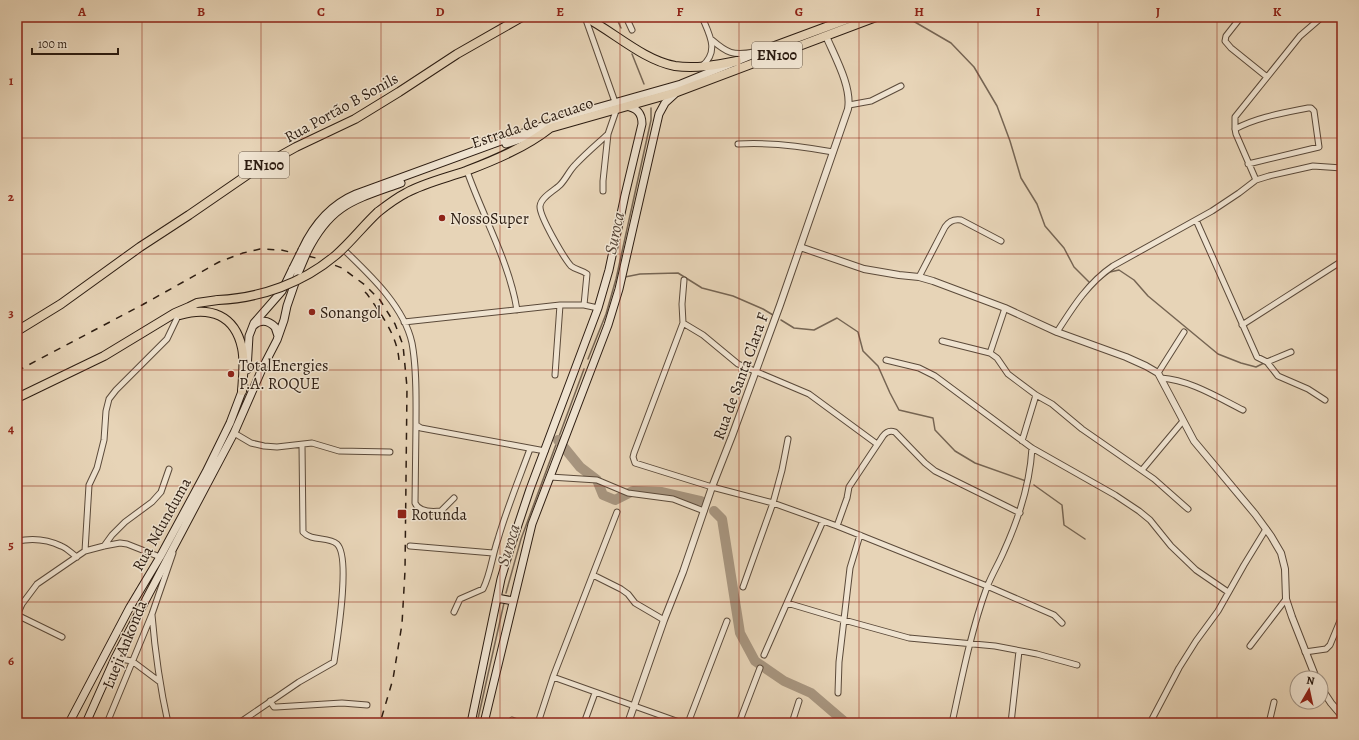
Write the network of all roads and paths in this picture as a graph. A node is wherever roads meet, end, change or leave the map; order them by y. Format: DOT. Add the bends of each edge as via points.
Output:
graph roads {
  1 [pos="522,17"];
  2 [pos="585,17"];
  3 [pos="626,17"];
  4 [pos="702,17"];
  5 [pos="853,17"];
  6 [pos="876,17"];
  7 [pos="1241,17"];
  8 [pos="1322,17"];
  9 [pos="632,30"];
  10 [pos="826,36"];
  11 [pos="712,40"];
  12 [pos="764,50"];
  13 [pos="737,61"];
  14 [pos="702,66"];
  15 [pos="1268,77"];
  16 [pos="901,86"];
  17 [pos="677,92"];
  18 [pos="654,95"];
  19 [pos="643,98"];
  20 [pos="616,105"];
  21 [pos="626,106"];
  22 [pos="849,106"];
  23 [pos="550,128"];
  24 [pos="1234,129"];
  25 [pos="608,134"];
  26 [pos="738,144"];
  27 [pos="833,152"];
  28 [pos="1248,164"];
  29 [pos="1342,168"];
  30 [pos="467,171"];
  31 [pos="1256,180"];
  32 [pos="603,191"];
  33 [pos="1196,220"];
  34 [pos="1001,241"];
  35 [pos="800,247"];
  36 [pos="343,249"];
  37 [pos="304,251"];
  38 [pos="1342,261"];
  39 [pos="296,269"];
  40 [pos="919,277"];
  41 [pos="684,280"];
  42 [pos="560,305"];
  43 [pos="584,305"];
  44 [pos="598,308"];
  45 [pos="1005,308"];
  46 [pos="517,310"];
  47 [pos="178,316"];
  48 [pos="164,320"];
  49 [pos="404,322"];
  50 [pos="683,323"];
  51 [pos="1242,325"];
  52 [pos="251,328"];
  53 [pos="17,331"];
  54 [pos="1057,332"];
  55 [pos="1184,332"];
  56 [pos="277,340"];
  57 [pos="942,341"];
  58 [pos="1292,352"];
  59 [pos="990,353"];
  60 [pos="886,360"];
  61 [pos="578,362"];
  62 [pos="1267,362"];
  63 [pos="592,367"];
  64 [pos="755,371"];
  65 [pos="556,375"];
  66 [pos="1159,376"];
  67 [pos="242,391"];
  68 [pos="1036,395"];
  69 [pos="17,398"];
  70 [pos="1325,400"];
  71 [pos="1243,410"];
  72 [pos="1183,422"];
  73 [pos="416,426"];
  74 [pos="234,433"];
  75 [pos="788,439"];
  76 [pos="1022,441"];
  77 [pos="877,444"];
  78 [pos="302,445"];
  79 [pos="1032,448"];
  80 [pos="530,449"];
  81 [pos="545,451"];
  82 [pos="390,452"];
  83 [pos="169,469"];
  84 [pos="1142,470"];
  85 [pos="550,477"];
  86 [pos="712,487"];
  87 [pos="454,498"];
  88 [pos="773,503"];
  89 [pos="1188,509"];
  90 [pos="704,511"];
  91 [pos="617,512"];
  92 [pos="1020,513"];
  93 [pos="823,521"];
  94 [pos="837,526"];
  95 [pos="1266,529"];
  96 [pos="182,530"];
  97 [pos="860,535"];
  98 [pos="17,541"];
  99 [pos="104,546"];
  100 [pos="410,546"];
  101 [pos="85,551"];
  102 [pos="493,554"];
  103 [pos="77,557"];
  104 [pos="160,557"];
  105 [pos="593,575"];
  106 [pos="988,586"];
  107 [pos="743,588"];
  108 [pos="1228,592"];
  109 [pos="497,598"];
  110 [pos="1286,599"];
  111 [pos="513,600"];
  112 [pos="787,603"];
  113 [pos="454,612"];
  114 [pos="152,614"];
  115 [pos="17,615"];
  116 [pos="1342,616"];
  117 [pos="664,620"];
  118 [pos="844,620"];
  119 [pos="727,621"];
  120 [pos="1062,623"];
  121 [pos="62,637"];
  122 [pos="970,643"];
  123 [pos="1250,646"];
  124 [pos="1019,651"];
  125 [pos="1305,652"];
  126 [pos="764,655"];
  127 [pos="115,658"];
  128 [pos="132,661"];
  129 [pos="1077,665"];
  130 [pos="760,668"];
  131 [pos="1313,670"];
  132 [pos="553,677"];
  133 [pos="160,682"];
  134 [pos="596,693"];
  135 [pos="838,693"];
  136 [pos="1329,700"];
  137 [pos="270,701"];
  138 [pos="799,701"];
  139 [pos="1274,702"];
  140 [pos="367,705"];
  141 [pos="634,706"];
  142 [pos="1342,716"];
  143 [pos="68,723"];
  144 [pos="86,723"];
  145 [pos="107,723"];
  146 [pos="168,723"];
  147 [pos="239,723"];
  148 [pos="470,723"];
  149 [pos="484,723"];
  150 [pos="510,723"];
  151 [pos="521,723"];
  152 [pos="538,723"];
  153 [pos="584,723"];
  154 [pos="628,723"];
  155 [pos="682,723"];
  156 [pos="688,723"];
  157 [pos="739,723"];
  158 [pos="792,723"];
  159 [pos="952,723"];
  160 [pos="1011,723"];
  161 [pos="1150,723"];
  162 [pos="1269,723"];
  1 -- 53 [label="main road, Rua Portão B Sonils / EN100" via="457,54 354,119 253,171 61,304"];
  2 -- 14 [label="main road, Estrada de Cacuaco / EN100" via="648,55 674,66"];
  2 -- 20 [label="street"];
  3 -- 9 [label="street"];
  4 -- 11 [label="street"];
  5 -- 12 [label="main road, Estrada de Cacuaco / EN100"];
  6 -- 10 [label="main road, Estrada de Cacuaco / EN100"];
  7 -- 15 [label="street" via="1226,36 1225,42"];
  8 -- 15 [label="street" via="1300,36"];
  10 -- 17 [label="main road, Estrada de Cacuaco / EN100"];
  10 -- 22 [label="street, Rua de Santa Clara F" via="847,90"];
  11 -- 12 [label="street" via="722,49 734,54"];
  11 -- 14 [label="street" via="710,54"];
  12 -- 13 [label="main road, Estrada de Cacuaco"];
  13 -- 14 [label="main road, Estrada de Cacuaco / EN100"];
  13 -- 18 [label="main road, Estrada de Cacuaco"];
  15 -- 24 [label="street" via="1236,115"];
  16 -- 22 [label="street" via="871,101"];
  17 -- 18 [label="main road, Estrada de Cacuaco / EN100"];
  17 -- 63 [label="main road" via="665,103 659,114 619,289"];
  18 -- 19 [label="main road, Estrada de Cacuaco / EN100"];
  19 -- 20 [label="main road, Estrada de Cacuaco"];
  19 -- 21 [label="main road, Estrada de Cacuaco / EN100"];
  20 -- 21 [label="main road, Estrada de Cacuaco / EN100"];
  20 -- 23 [label="main road, Estrada de Cacuaco / EN100"];
  20 -- 25 [label="street"];
  20 -- 37 [label="main road, Estrada de Cacuaco" via="575,114 534,128 346,198 320,220 310,234"];
  21 -- 44 [label="main road" via="638,110 642,124 611,263"];
  22 -- 27 [label="street, Rua de Santa Clara F"];
  23 -- 30 [label="main road, EN100" via="536,139"];
  23 -- 37 [label="main road, Estrada de Cacuaco" via="358,198 328,219"];
  24 -- 28 [label="street"];
  24 -- 28 [label="street" via="1254,120 1275,115 1308,108 1314,110 1319,147"];
  25 -- 32 [label="street"];
  25 -- 43 [label="street" via="578,162 564,181 542,200 540,205 553,238 565,258 576,270 587,274"];
  26 -- 27 [label="street" via="776,143"];
  27 -- 35 [label="street, Rua de Santa Clara F"];
  28 -- 31 [label="street"];
  29 -- 31 [label="street" via="1313,166"];
  30 -- 36 [label="main road, EN100, bridge" via="406,192 378,212"];
  30 -- 46 [label="street" via="503,259"];
  31 -- 33 [label="street"];
  33 -- 51 [label="street"];
  33 -- 54 [label="street" via="1099,276 1077,301"];
  34 -- 40 [label="street" via="961,220 951,221 945,227"];
  35 -- 40 [label="street" via="864,269"];
  35 -- 64 [label="street, Rua de Santa Clara F"];
  36 -- 48 [label="main road, EN100, bridge" via="306,276 277,289 247,297 197,304"];
  36 -- 49 [label="street" via="388,296"];
  37 -- 39 [label="main road, Estrada de Cacuaco, bridge"];
  38 -- 51 [label="street"];
  39 -- 52 [label="main road, Estrada de Cacuaco" via="282,291"];
  39 -- 56 [label="main road, Estrada de Cacuaco"];
  40 -- 45 [label="street"];
  41 -- 50 [label="street"];
  42 -- 43 [label="street"];
  42 -- 46 [label="street"];
  42 -- 65 [label="street"];
  43 -- 44 [label="street"];
  44 -- 61 [label="main road"];
  45 -- 54 [label="street"];
  45 -- 59 [label="street"];
  46 -- 49 [label="street"];
  47 -- 48 [label="main road"];
  47 -- 67 [label="main road" via="196,311 214,312 225,318 234,328 242,347"];
  47 -- 101 [label="street" via="167,340 109,399 102,452 89,485"];
  48 -- 69 [label="main road, EN100" via="104,356"];
  49 -- 73 [label="street" via="412,342"];
  50 -- 64 [label="street" via="703,335 738,364"];
  50 -- 86 [label="street" via="633,457 635,463"];
  51 -- 62 [label="street" via="1257,357"];
  52 -- 56 [label="main road" via="258,322 272,323 277,331"];
  52 -- 67 [label="main road, Rua Ndunduma"];
  54 -- 66 [label="street" via="1126,357"];
  55 -- 66 [label="street"];
  56 -- 74 [label="main road, Rua Ndunduma"];
  57 -- 59 [label="street"];
  58 -- 62 [label="street"];
  59 -- 68 [label="street" via="1012,377"];
  60 -- 76 [label="street" via="919,368 935,376"];
  61 -- 63 [label="main road"];
  61 -- 81 [label="main road"];
  62 -- 70 [label="street" via="1278,376"];
  63 -- 85 [label="main road"];
  64 -- 77 [label="street" via="809,394"];
  64 -- 86 [label="street, Rua de Santa Clara F"];
  66 -- 71 [label="street" via="1187,383"];
  66 -- 72 [label="street"];
  67 -- 104 [label="main road, Rua Ndunduma" via="230,423 206,472"];
  68 -- 76 [label="street"];
  68 -- 84 [label="street"];
  72 -- 84 [label="street"];
  72 -- 95 [label="street" via="1194,441"];
  73 -- 80 [label="street"];
  73 -- 87 [label="street" via="416,507 430,512 441,511"];
  74 -- 78 [label="street" via="251,443 264,446"];
  74 -- 96 [label="main road, Rua Ndunduma"];
  75 -- 88 [label="street"];
  76 -- 79 [label="street"];
  77 -- 92 [label="street" via="889,431 895,432 935,471"];
  77 -- 94 [label="street" via="849,487"];
  78 -- 82 [label="street" via="312,443 339,451"];
  78 -- 137 [label="street" via="303,532 312,537 332,541 342,553 343,580 334,662"];
  79 -- 92 [label="street"];
  79 -- 108 [label="street" via="1139,511 1196,570"];
  80 -- 81 [label="street"];
  80 -- 102 [label="street"];
  81 -- 109 [label="main road" via="519,519"];
  83 -- 99 [label="street" via="161,492 125,522"];
  84 -- 89 [label="street"];
  85 -- 90 [label="street" via="597,480 628,493 673,499"];
  85 -- 111 [label="main road" via="532,524"];
  86 -- 88 [label="street"];
  86 -- 90 [label="street, Rua de Santa Clara F"];
  88 -- 93 [label="street"];
  88 -- 107 [label="street"];
  90 -- 117 [label="street, Rua de Santa Clara F"];
  91 -- 105 [label="street"];
  92 -- 106 [label="street"];
  93 -- 94 [label="street"];
  93 -- 112 [label="street"];
  94 -- 97 [label="street"];
  95 -- 108 [label="street"];
  95 -- 110 [label="street" via="1276,542 1283,558"];
  96 -- 114 [label="street, Lueji Ankonda"];
  96 -- 127 [label="main road, Rua Ndunduma"];
  97 -- 106 [label="street"];
  97 -- 118 [label="street" via="850,568"];
  98 -- 103 [label="street" via="36,538 62,546"];
  99 -- 101 [label="street"];
  99 -- 104 [label="street" via="127,544"];
  100 -- 102 [label="street"];
  101 -- 103 [label="street"];
  102 -- 113 [label="street" via="489,578 483,589 460,599"];
  103 -- 115 [label="street" via="36,584"];
  104 -- 143 [label="main road, Rua Ndunduma" via="130,607"];
  105 -- 117 [label="street" via="621,589 635,603"];
  105 -- 132 [label="street"];
  106 -- 120 [label="street" via="1054,615"];
  106 -- 122 [label="street"];
  108 -- 161 [label="street" via="1179,668"];
  109 -- 111 [label="main road"];
  109 -- 148 [label="main road"];
  110 -- 123 [label="street"];
  110 -- 125 [label="street"];
  111 -- 149 [label="main road"];
  112 -- 118 [label="street"];
  112 -- 126 [label="street"];
  114 -- 128 [label="street, Lueji Ankonda"];
  114 -- 133 [label="street"];
  115 -- 121 [label="street"];
  116 -- 125 [label="street" via="1326,649"];
  117 -- 141 [label="street, Rua de Santa Clara F"];
  118 -- 122 [label="street" via="909,638"];
  118 -- 135 [label="street"];
  119 -- 156 [label="street"];
  122 -- 124 [label="street"];
  122 -- 159 [label="street"];
  124 -- 129 [label="street"];
  124 -- 160 [label="street"];
  125 -- 131 [label="street"];
  127 -- 128 [label="street"];
  127 -- 144 [label="main road, Rua Ndunduma"];
  128 -- 133 [label="street"];
  128 -- 145 [label="street, Lueji Ankonda"];
  130 -- 157 [label="street"];
  132 -- 134 [label="street"];
  132 -- 152 [label="street"];
  133 -- 146 [label="street"];
  134 -- 141 [label="street"];
  134 -- 153 [label="street"];
  136 -- 142 [label="street"];
  137 -- 140 [label="street" via="274,707 342,703"];
  137 -- 147 [label="street"];
  138 -- 158 [label="street"];
  139 -- 162 [label="street"];
  141 -- 154 [label="street, Rua de Santa Clara F"];
  141 -- 155 [label="street"];
  150 -- 151 [label="street" via="512,720"];
}
